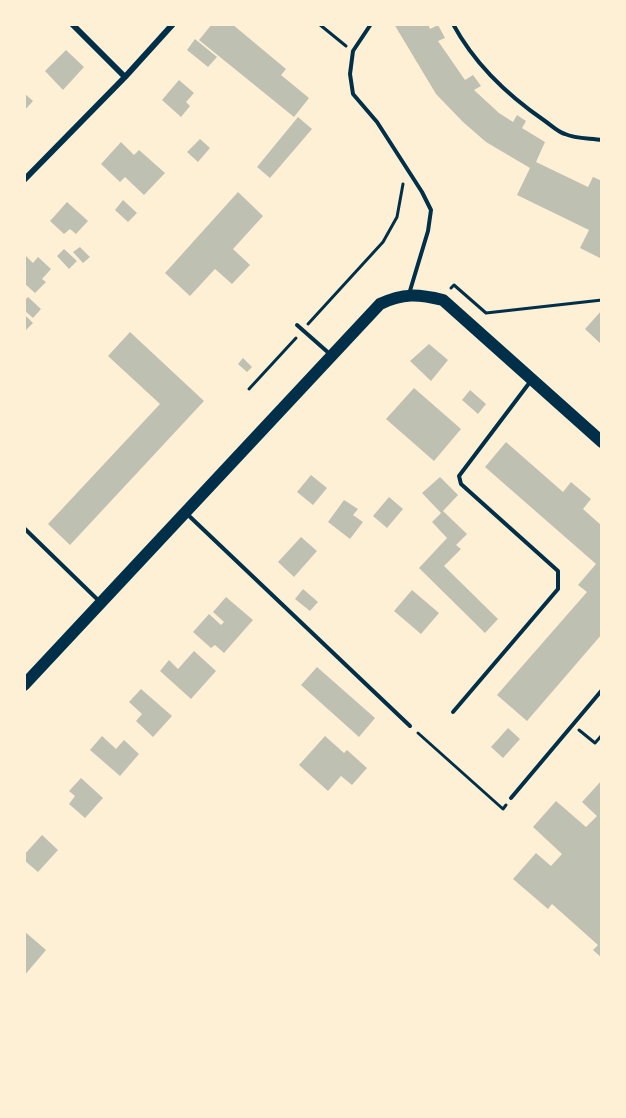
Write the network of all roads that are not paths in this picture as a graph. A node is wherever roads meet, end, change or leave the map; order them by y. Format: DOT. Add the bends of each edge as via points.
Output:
graph roads {
  1 [pos="72,24"];
  2 [pos="173,24"];
  3 [pos="371,24"];
  4 [pos="453,24"];
  5 [pos="125,77"];
  6 [pos="602,140"];
  7 [pos="24,180"];
  8 [pos="409,295"];
  9 [pos="297,325"];
  10 [pos="332,355"];
  11 [pos="532,379"];
  12 [pos="602,442"];
  13 [pos="186,512"];
  14 [pos="24,528"];
  15 [pos="101,603"];
  16 [pos="24,685"];
  17 [pos="602,690"];
  18 [pos="453,712"];
  19 [pos="410,726"];
  20 [pos="511,798"];
  1 -- 5 [label="street"];
  2 -- 5 [label="street"];
  3 -- 8 [label="lane" via="353,51 353,94 377,122 431,210 429,231"];
  4 -- 6 [label="lane" via="481,67 533,113 565,134"];
  5 -- 7 [label="street"];
  8 -- 10 [label="main road" via="395,296 380,304"];
  8 -- 11 [label="main road" via="443,300"];
  9 -- 10 [label="lane"];
  10 -- 13 [label="main road"];
  11 -- 12 [label="main road"];
  11 -- 18 [label="lane" via="459,476 461,484 558,571 558,589"];
  13 -- 15 [label="main road"];
  13 -- 19 [label="lane"];
  14 -- 15 [label="lane"];
  15 -- 16 [label="main road"];
  17 -- 20 [label="lane"];
}
